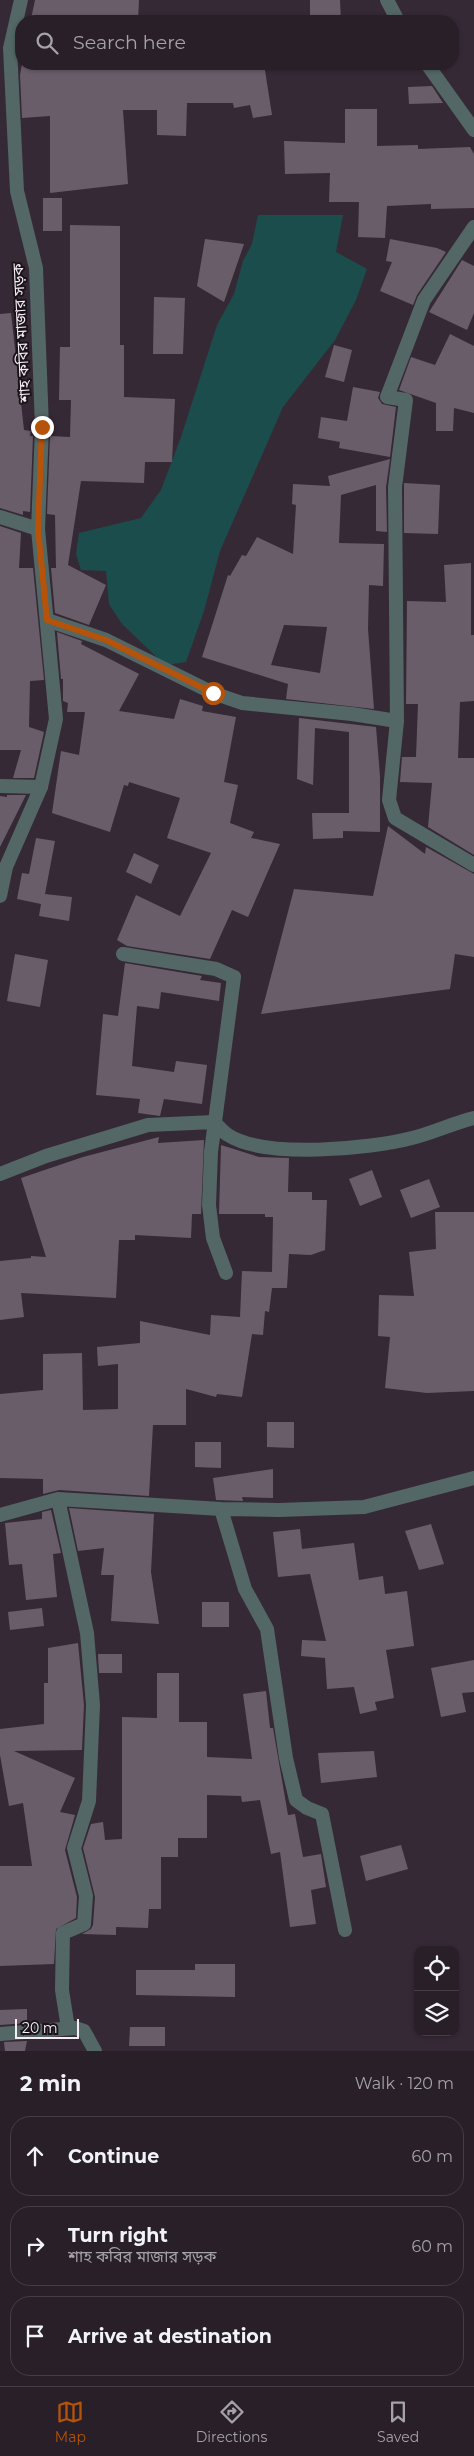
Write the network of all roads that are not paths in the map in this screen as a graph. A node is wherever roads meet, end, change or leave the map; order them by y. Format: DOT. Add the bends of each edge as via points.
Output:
graph roads {
  1 [pos="21,0"];
  2 [pos="387,0"];
  3 [pos="18,15"];
  4 [pos="395,15"];
  5 [pos="15,26"];
  6 [pos="431,70"];
  7 [pos="474,130"];
  8 [pos="474,227"];
  9 [pos="0,517"];
  10 [pos="38,529"];
  11 [pos="47,620"];
  12 [pos="397,721"];
  13 [pos="0,786"];
  14 [pos="41,787"];
  15 [pos="474,865"];
  16 [pos="0,896"];
  17 [pos="123,954"];
  18 [pos="474,1118"];
  19 [pos="214,1122"];
  20 [pos="0,1174"];
  21 [pos="226,1272"];
  22 [pos="474,1478"];
  23 [pos="58,1499"];
  24 [pos="221,1509"];
  25 [pos="0,1515"];
  26 [pos="345,1930"];
  27 [pos="68,2028"];
  28 [pos="0,2034"];
  29 [pos="95,2051"];
  1 -- 3 [label="street, শাহ কবির মাজার সড়ক"];
  2 -- 4 [label="street"];
  5 -- 10 [label="street, শাহ কবির মাজার সড়ক" via="10,48 17,191 36,268 42,427"];
  6 -- 7 [label="street"];
  8 -- 12 [label="street" via="424,300 387,397 406,400 395,496"];
  9 -- 10 [label="street"];
  10 -- 11 [label="street, শাহ কবির মাজার সড়ক"];
  11 -- 12 [label="street" via="106,640 213,693 242,703"];
  11 -- 14 [label="street, শাহ কবির মাজার সড়ক" via="56,719"];
  12 -- 15 [label="street" via="389,800 396,818"];
  13 -- 14 [label="street"];
  14 -- 16 [label="street, শাহ কবির মাজার সড়ক" via="6,867"];
  17 -- 19 [label="street" via="216,969 234,977"];
  18 -- 19 [label="street" via="413,1138 362,1148 258,1146 228,1135"];
  19 -- 20 [label="street" via="148,1125 46,1156"];
  19 -- 21 [label="street" via="209,1205 213,1238"];
  22 -- 24 [label="street" via="364,1507"];
  23 -- 24 [label="street"];
  23 -- 25 [label="street"];
  23 -- 27 [label="street" via="87,1632 93,1705 89,1801 74,1848 86,1896 84,1924 63,1933 62,1990"];
  24 -- 26 [label="street" via="245,1589 267,1629 293,1792 296,1800 322,1814"];
  27 -- 28 [label="street"];
  27 -- 29 [label="street" via="84,2031"];
}
